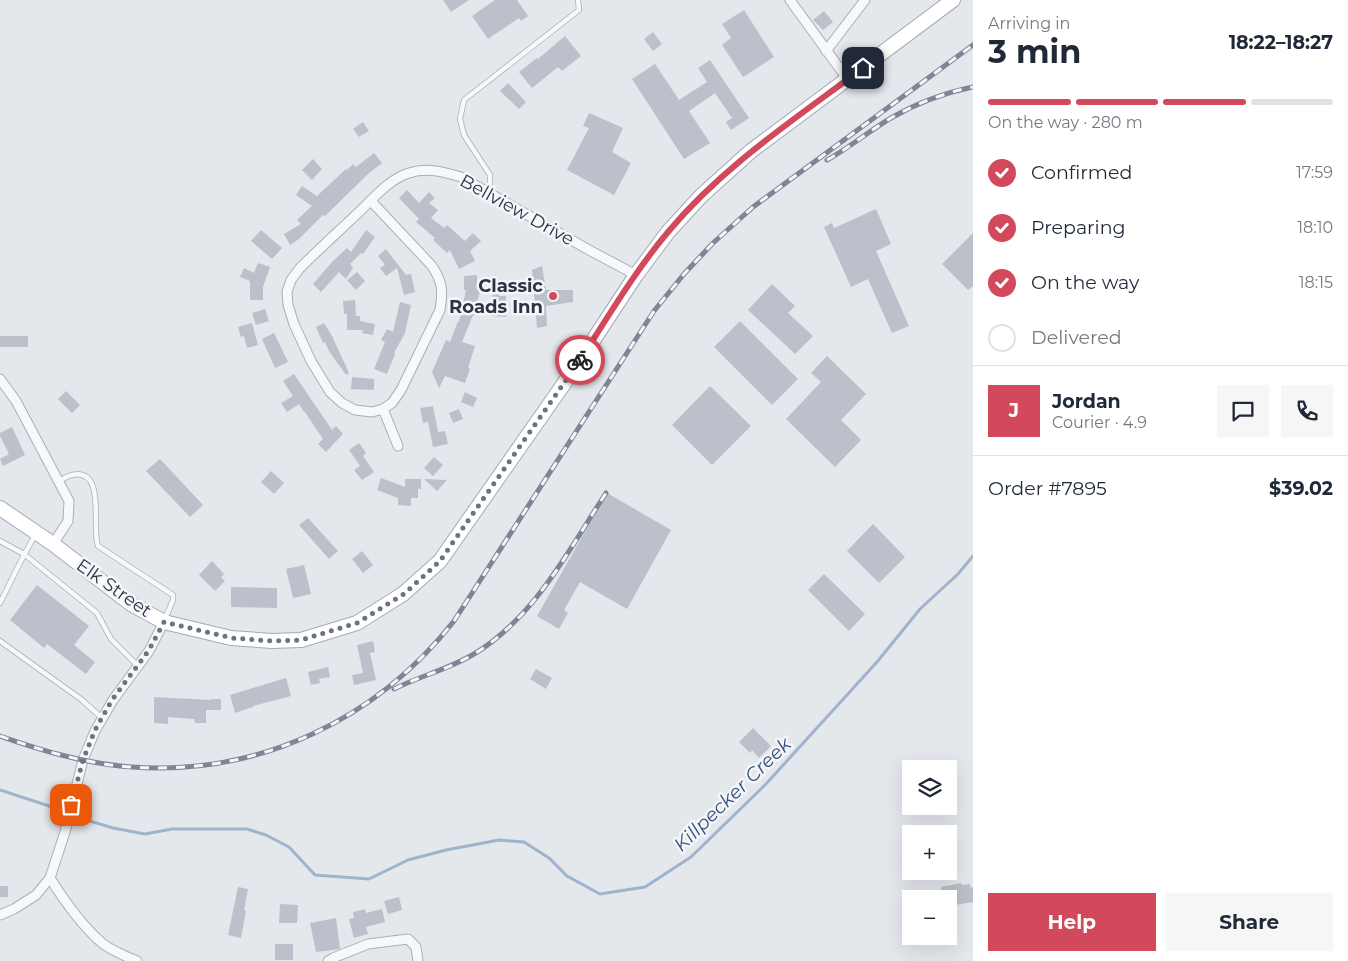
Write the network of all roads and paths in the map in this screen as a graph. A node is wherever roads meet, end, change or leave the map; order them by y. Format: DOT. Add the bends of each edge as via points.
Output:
graph roads {
  1 [pos="578,0"];
  2 [pos="790,0"];
  3 [pos="865,0"];
  4 [pos="953,0"];
  5 [pos="826,51"];
  6 [pos="848,80"];
  7 [pos="490,193"];
  8 [pos="370,201"];
  9 [pos="636,275"];
  10 [pos="0,379"];
  11 [pos="383,409"];
  12 [pos="398,446"];
  13 [pos="58,482"];
  14 [pos="0,508"];
  15 [pos="36,533"];
  16 [pos="0,541"];
  17 [pos="53,544"];
  18 [pos="24,554"];
  19 [pos="0,603"];
  20 [pos="164,622"];
  21 [pos="0,641"];
  22 [pos="138,666"];
  23 [pos="102,718"];
  24 [pos="50,878"];
  25 [pos="0,915"];
  26 [pos="137,961"];
  27 [pos="328,961"];
  28 [pos="418,961"];
  1 -- 7 [label="lane" via="579,10 464,100 460,119 464,135 490,175"];
  2 -- 5 [label="street"];
  3 -- 5 [label="street"];
  4 -- 6 [label="main road, Elk Street"];
  5 -- 6 [label="street"];
  6 -- 9 [label="main road, Elk Street" via="751,151 701,196 668,232"];
  7 -- 8 [label="street, Bellview Drive" via="461,177 425,170 393,180"];
  7 -- 9 [label="street, Bellview Drive"];
  8 -- 11 [label="street" via="432,266 440,278 442,296 440,310 401,390"];
  8 -- 11 [label="street, Bellview Drive" via="300,268 287,292 294,324 330,392 342,404 355,410 372,412"];
  9 -- 20 [label="main road, Elk Street" via="440,561 404,594 357,623 301,640 232,638"];
  10 -- 13 [label="street" via="16,401"];
  11 -- 12 [label="street"];
  13 -- 17 [label="street" via="69,501 68,521"];
  13 -- 20 [label="lane" via="79,474 89,479 95,492 98,546 172,595"];
  14 -- 15 [label="main road, Elk Street"];
  15 -- 17 [label="main road, Elk Street"];
  15 -- 18 [label="lane"];
  16 -- 18 [label="lane"];
  17 -- 20 [label="main road, Elk Street" via="131,604"];
  18 -- 19 [label="lane"];
  18 -- 22 [label="lane" via="97,613 111,639"];
  20 -- 22 [label="street"];
  21 -- 23 [label="lane"];
  22 -- 23 [label="street"];
  23 -- 24 [label="street" via="83,760"];
  24 -- 25 [label="street" via="36,895"];
  24 -- 26 [label="street" via="66,903 103,944"];
  27 -- 28 [label="street" via="368,944 408,939 416,947"];
}
